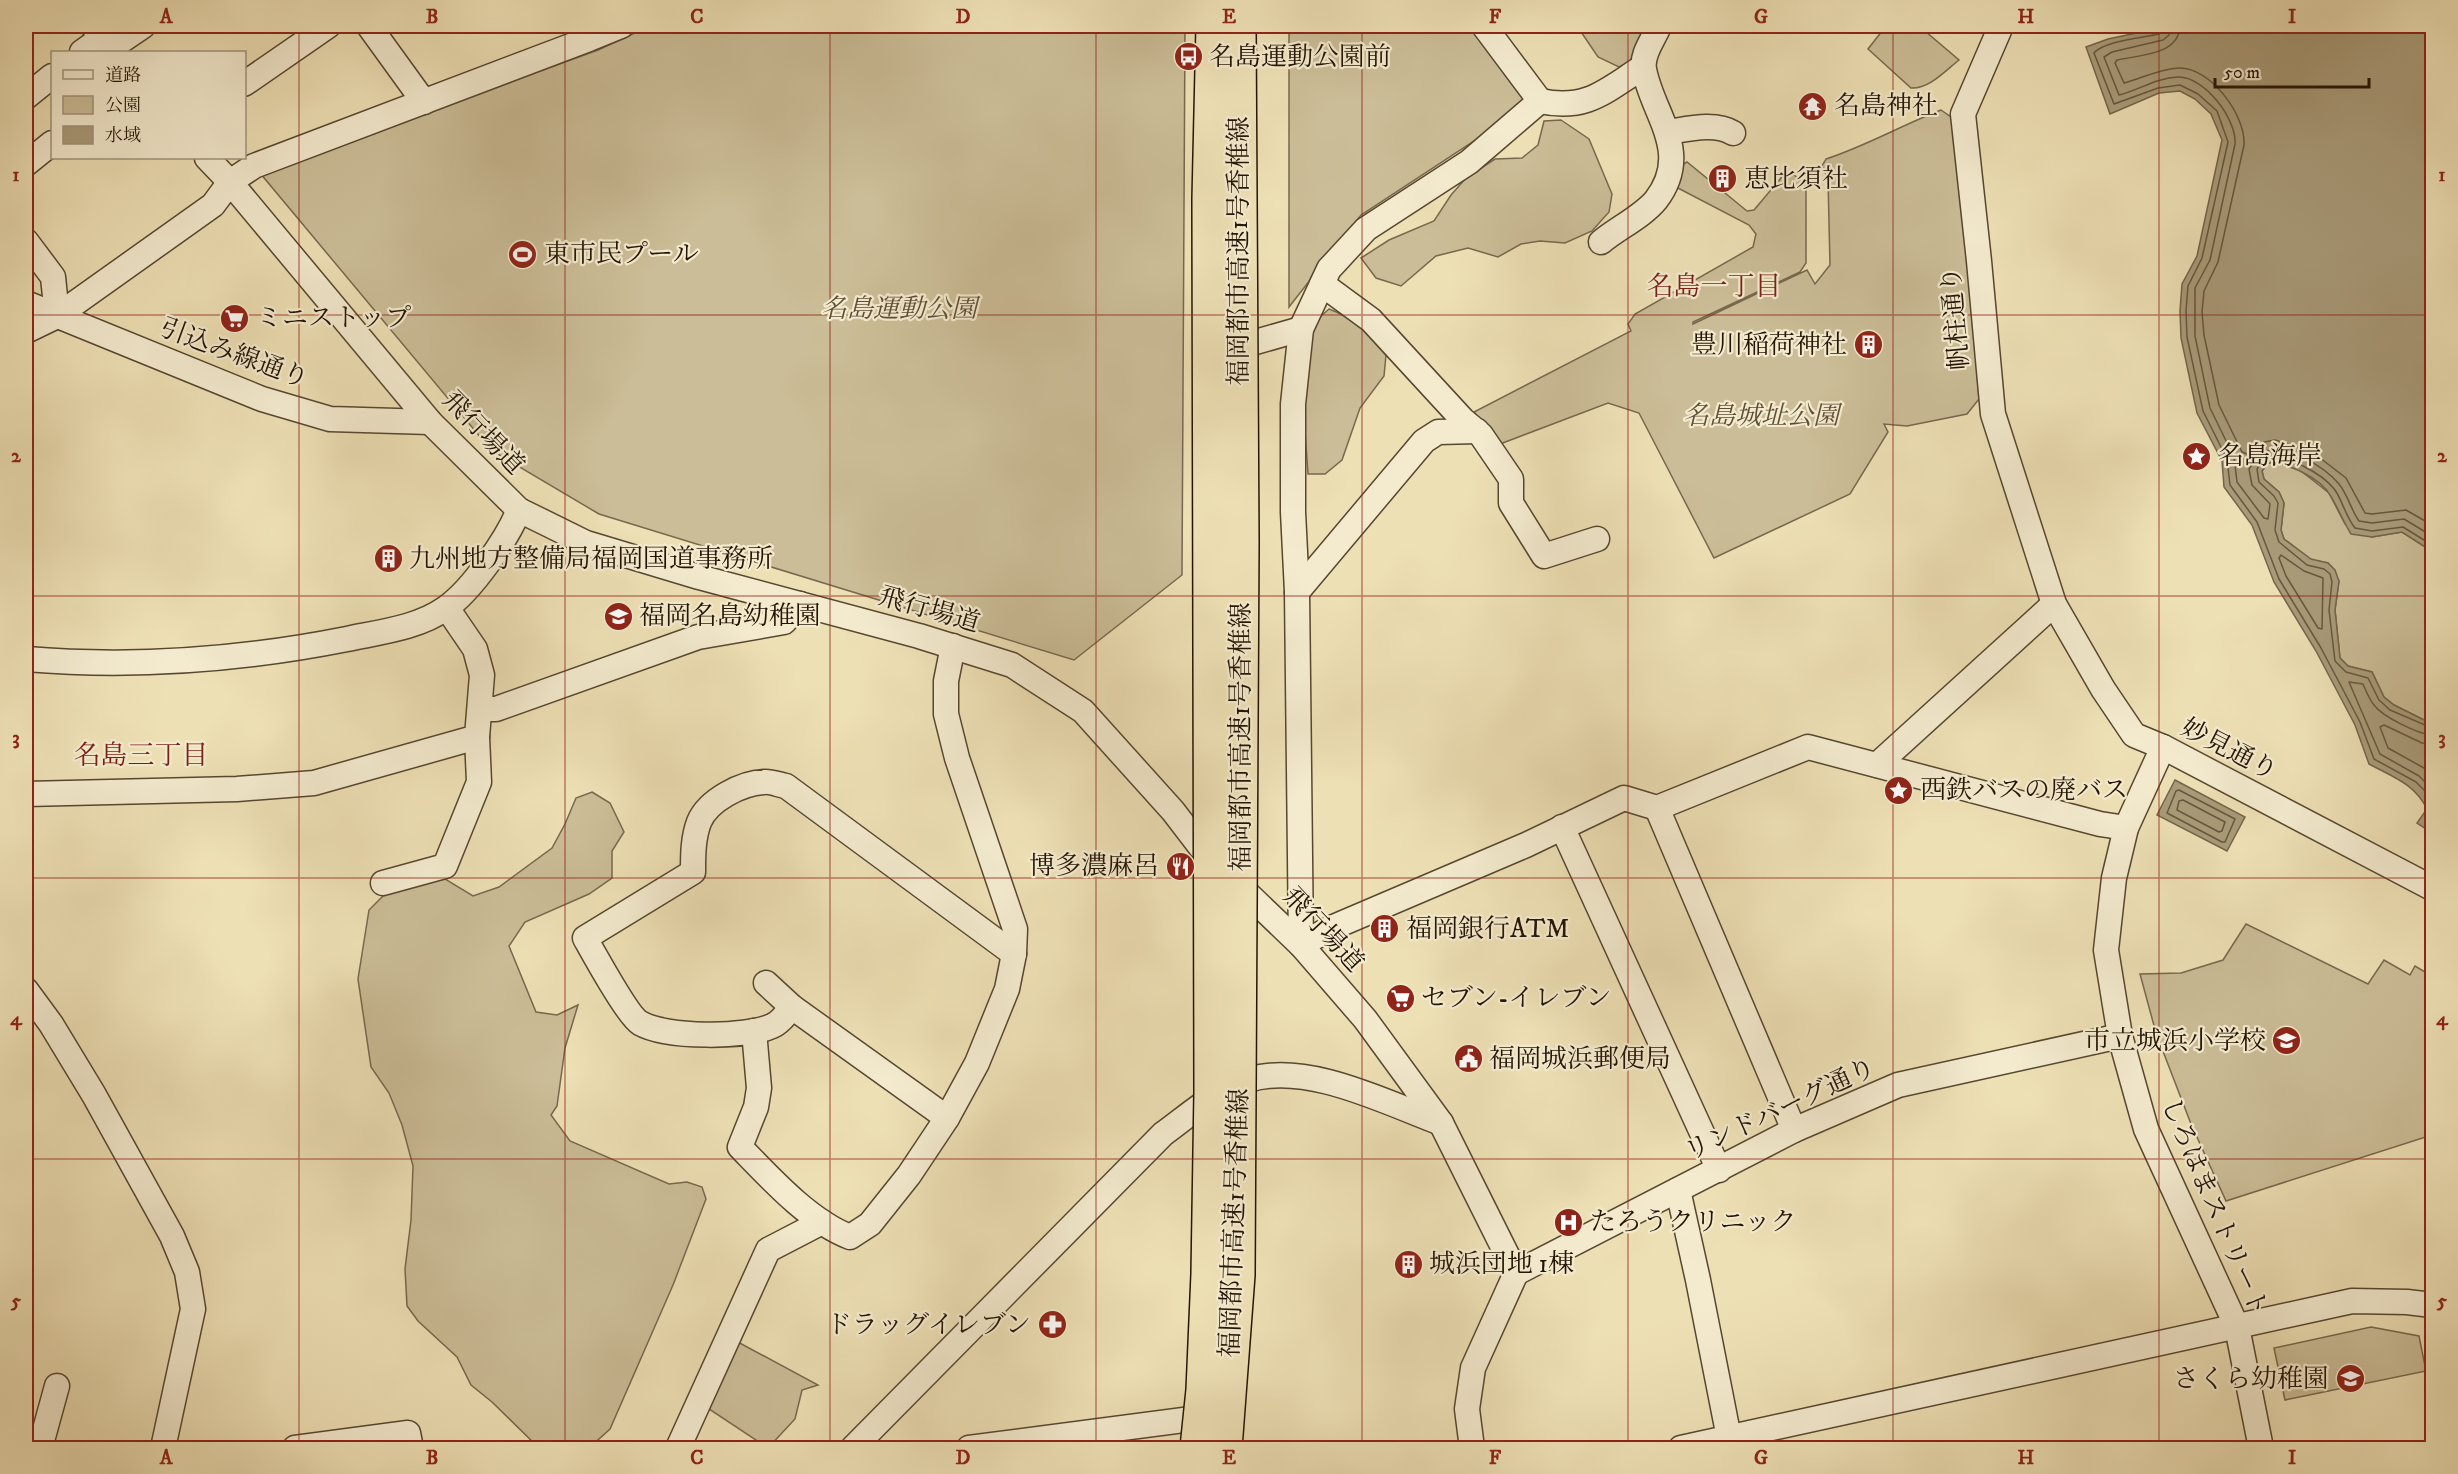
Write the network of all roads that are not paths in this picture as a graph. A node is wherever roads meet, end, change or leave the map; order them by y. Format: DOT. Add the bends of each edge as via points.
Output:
graph roads {
  1 [pos="144,26"];
  2 [pos="328,26"];
  3 [pos="369,26"];
  4 [pos="621,26"];
  5 [pos="1197,26"];
  6 [pos="1213,26"];
  7 [pos="1239,26"];
  8 [pos="1243,26"];
  9 [pos="1484,26"];
  10 [pos="1659,26"];
  11 [pos="2001,26"];
  12 [pos="586,32"];
  13 [pos="106,41"];
  14 [pos="84,51"];
  15 [pos="1643,67"];
  16 [pos="51,77"];
  17 [pos="246,83"];
  18 [pos="26,97"];
  19 [pos="1539,100"];
  20 [pos="424,102"];
  21 [pos="1668,132"];
  22 [pos="1733,133"];
  23 [pos="51,144"];
  24 [pos="208,159"];
  25 [pos="26,164"];
  26 [pos="230,182"];
  27 [pos="26,241"];
  28 [pos="1601,242"];
  29 [pos="1322,284"];
  30 [pos="26,303"];
  31 [pos="57,316"];
  32 [pos="1301,329"];
  33 [pos="26,331"];
  34 [pos="1252,343"];
  35 [pos="1196,345"];
  36 [pos="430,422"];
  37 [pos="1477,431"];
  38 [pos="519,510"];
  39 [pos="1597,539"];
  40 [pos="1297,592"];
  41 [pos="800,604"];
  42 [pos="2054,604"];
  43 [pos="447,608"];
  44 [pos="952,646"];
  45 [pos="26,658"];
  46 [pos="481,710"];
  47 [pos="477,738"];
  48 [pos="2163,747"];
  49 [pos="1876,765"];
  50 [pos="26,794"];
  51 [pos="1657,808"];
  52 [pos="1562,827"];
  53 [pos="2126,828"];
  54 [pos="1206,854"];
  55 [pos="382,883"];
  56 [pos="2433,888"];
  57 [pos="1253,898"];
  58 [pos="1301,945"];
  59 [pos="1014,954"];
  60 [pos="766,983"];
  61 [pos="26,990"];
  62 [pos="792,1007"];
  63 [pos="754,1031"];
  64 [pos="2120,1036"];
  65 [pos="1248,1080"];
  66 [pos="1211,1099"];
  67 [pos="947,1118"];
  68 [pos="1441,1123"];
  69 [pos="1794,1130"];
  70 [pos="1719,1170"];
  71 [pos="1678,1191"];
  72 [pos="822,1222"];
  73 [pos="1516,1273"];
  74 [pos="2433,1305"];
  75 [pos="2237,1328"];
  76 [pos="57,1386"];
  77 [pos="1197,1438"];
  78 [pos="1730,1443"];
  79 [pos="1000,1446"];
  80 [pos="40,1449"];
  81 [pos="163,1449"];
  82 [pos="296,1449"];
  83 [pos="411,1449"];
  84 [pos="678,1449"];
  85 [pos="853,1449"];
  86 [pos="969,1449"];
  87 [pos="1225,1449"];
  88 [pos="1472,1449"];
  89 [pos="1681,1449"];
  90 [pos="2261,1449"];
  1 -- 13 [label="street"];
  2 -- 17 [label="street"];
  3 -- 20 [label="street"];
  4 -- 12 [label="street"];
  5 -- 35 [label="street"];
  6 -- 77 [label="highway, 福岡都市高速1号香椎線, bridge" via="1209,199 1211,1079 1206,1321"];
  7 -- 87 [label="highway, 福岡都市高速1号香椎線, bridge" via="1242,554 1238,1275"];
  8 -- 34 [label="street"];
  9 -- 19 [label="street"];
  10 -- 15 [label="street"];
  11 -- 42 [label="street, 帆柱通り" via="1963,114 1992,414"];
  12 -- 20 [label="street"];
  13 -- 14 [label="street"];
  15 -- 19 [label="street" via="1582,103"];
  15 -- 21 [label="street"];
  16 -- 18 [label="street"];
  19 -- 29 [label="street" via="1469,162 1366,229 1329,269"];
  20 -- 26 [label="street" via="254,166"];
  21 -- 22 [label="street" via="1699,128"];
  21 -- 28 [label="street" via="1669,176 1657,199"];
  23 -- 25 [label="street"];
  24 -- 26 [label="street, 飛行場道"];
  26 -- 31 [label="street" via="213,205"];
  26 -- 36 [label="street, 飛行場道"];
  27 -- 31 [label="street" via="52,277"];
  29 -- 32 [label="street"];
  29 -- 37 [label="street" via="1371,320"];
  30 -- 31 [label="street, 引込み線通り"];
  31 -- 33 [label="street"];
  31 -- 36 [label="street, 引込み線通り" via="262,399 330,419"];
  32 -- 34 [label="street"];
  32 -- 40 [label="street" via="1293,404"];
  34 -- 35 [label="street"];
  34 -- 57 [label="street"];
  35 -- 54 [label="street"];
  36 -- 38 [label="street, 飛行場道"];
  37 -- 39 [label="street" via="1510,479 1511,503 1544,556"];
  37 -- 40 [label="street" via="1438,432 1424,441"];
  38 -- 41 [label="street, 飛行場道" via="586,543"];
  38 -- 43 [label="street" via="487,563"];
  40 -- 58 [label="street"];
  41 -- 44 [label="street, 飛行場道"];
  41 -- 46 [label="street" via="784,622 698,637 496,709"];
  42 -- 48 [label="street, 妙見通り" via="2134,735"];
  42 -- 49 [label="street"];
  43 -- 45 [label="street" via="388,631 218,659 130,664"];
  43 -- 46 [label="street" via="475,649 482,675"];
  44 -- 54 [label="street, 飛行場道" via="1012,665 1083,711 1173,811"];
  44 -- 59 [label="street" via="946,714 957,758 1015,928"];
  46 -- 47 [label="street"];
  47 -- 50 [label="street" via="314,783 237,789"];
  47 -- 55 [label="street" via="479,782 445,866"];
  48 -- 53 [label="street, しろはまストリート"];
  48 -- 56 [label="street, 妙見通り"];
  49 -- 51 [label="street" via="1808,747"];
  49 -- 53 [label="street"];
  51 -- 52 [label="street" via="1624,798"];
  51 -- 69 [label="street"];
  52 -- 58 [label="street" via="1329,929"];
  52 -- 70 [label="street"];
  53 -- 64 [label="street, しろはまストリート" via="2114,878 2106,951"];
  54 -- 57 [label="street, 飛行場道"];
  54 -- 66 [label="street" via="1204,1049"];
  57 -- 58 [label="street, 飛行場道"];
  57 -- 65 [label="street"];
  58 -- 68 [label="street, 飛行場道" via="1365,1019"];
  59 -- 63 [label="street" via="786,786 765,781 740,787 714,803 700,819 694,841 693,872 585,938 639,1023 664,1031 704,1035"];
  59 -- 67 [label="street" via="1007,989 981,1054"];
  60 -- 62 [label="street"];
  61 -- 81 [label="street" via="94,1095 172,1236 187,1272 193,1309"];
  62 -- 63 [label="street" via="774,1026"];
  62 -- 67 [label="street"];
  63 -- 72 [label="street" via="759,1088 740,1147"];
  64 -- 69 [label="street, リンドバーグ通り" via="1898,1085"];
  64 -- 75 [label="street, しろはまストリート" via="2146,1129"];
  65 -- 66 [label="street"];
  65 -- 68 [label="street" via="1281,1074 1351,1086"];
  65 -- 87 [label="street"];
  66 -- 77 [label="street" via="1209,1230"];
  66 -- 85 [label="street" via="1163,1134"];
  67 -- 72 [label="street" via="870,1224 850,1237"];
  68 -- 73 [label="street, 飛行場道"];
  69 -- 70 [label="street, リンドバーグ通り"];
  70 -- 71 [label="street, リンドバーグ通り"];
  71 -- 73 [label="street, リンドバーグ通り"];
  71 -- 78 [label="street"];
  72 -- 84 [label="street" via="768,1250"];
  73 -- 88 [label="street" via="1473,1368 1467,1409"];
  74 -- 75 [label="street" via="2352,1301"];
  75 -- 78 [label="street"];
  75 -- 90 [label="street, しろはまストリート"];
  76 -- 80 [label="street"];
  77 -- 79 [label="street"];
  78 -- 89 [label="street"];
  79 -- 86 [label="street"];
  82 -- 83 [label="street" via="408,1433"];
}
